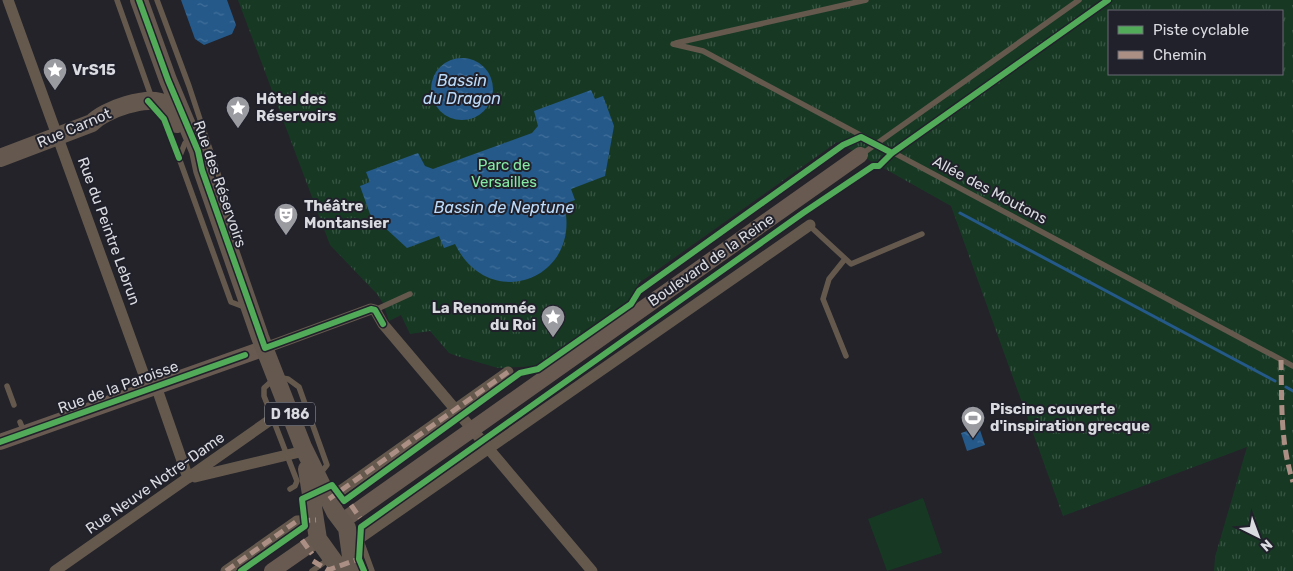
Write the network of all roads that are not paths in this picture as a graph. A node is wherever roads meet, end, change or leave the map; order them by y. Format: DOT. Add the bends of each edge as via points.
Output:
graph roads {
  1 [pos="8,0"];
  2 [pos="117,0"];
  3 [pos="139,0"];
  4 [pos="157,0"];
  5 [pos="866,0"];
  6 [pos="1079,0"];
  7 [pos="177,86"];
  8 [pos="143,100"];
  9 [pos="57,136"];
  10 [pos="185,143"];
  11 [pos="875,144"];
  12 [pos="860,155"];
  13 [pos="0,158"];
  14 [pos="202,170"];
  15 [pos="811,226"];
  16 [pos="223,231"];
  17 [pos="922,234"];
  18 [pos="845,259"];
  19 [pos="410,294"];
  20 [pos="251,310"];
  21 [pos="375,310"];
  22 [pos="265,348"];
  23 [pos="846,356"];
  24 [pos="1293,366"];
  25 [pos="508,372"];
  26 [pos="276,377"];
  27 [pos="7,386"];
  28 [pos="153,388"];
  29 [pos="14,404"];
  30 [pos="456,409"];
  31 [pos="273,418"];
  32 [pos="473,428"];
  33 [pos="0,442"];
  34 [pos="488,448"];
  35 [pos="304,452"];
  36 [pos="287,456"];
  37 [pos="318,477"];
  38 [pos="188,478"];
  39 [pos="290,489"];
  40 [pos="316,519"];
  41 [pos="344,524"];
  42 [pos="326,559"];
  43 [pos="233,569"];
  44 [pos="55,571"];
  45 [pos="272,571"];
  46 [pos="312,571"];
  47 [pos="353,571"];
  48 [pos="372,571"];
  49 [pos="592,571"];
  1 -- 9 [label="street, Rue du Peintre Lebrun"];
  2 -- 8 [label="lane"];
  3 -- 7 [label="main road, Rue des Réservoirs"];
  4 -- 7 [label="lane"];
  5 -- 11 [label="lane, Allée des Moutons" via="673,44 704,51"];
  6 -- 11 [label="lane, Boulevard de la Reine"];
  7 -- 8 [label="main road, Rue Carnot"];
  7 -- 14 [label="main road, Rue des Réservoirs"];
  7 -- 16 [label="lane" via="231,213"];
  8 -- 9 [label="main road, Rue Carnot" via="99,115 92,123"];
  8 -- 10 [label="main road, Rue des Réservoirs" via="166,104"];
  9 -- 13 [label="main road, Rue Carnot"];
  9 -- 28 [label="street, Rue du Peintre Lebrun"];
  10 -- 14 [label="main road, Rue des Réservoirs" via="192,159"];
  10 -- 20 [label="lane" via="179,158 231,302"];
  11 -- 12 [label="lane, Boulevard de la Reine"];
  11 -- 24 [label="lane, Allée des Moutons"];
  12 -- 32 [label="street, Boulevard de la Reine"];
  14 -- 16 [label="main road, Rue des Réservoirs"];
  15 -- 18 [label="lane"];
  15 -- 34 [label="street"];
  16 -- 20 [label="main road, Rue des Réservoirs"];
  17 -- 18 [label="lane" via="851,264"];
  18 -- 23 [label="lane" via="829,279 822,300"];
  19 -- 21 [label="lane"];
  20 -- 22 [label="main road, Rue des Réservoirs"];
  21 -- 22 [label="street, Rue de la Paroisse"];
  21 -- 30 [label="street" via="383,324"];
  22 -- 26 [label="main road, Rue des Réservoirs / D 186"];
  22 -- 28 [label="street, Rue de la Paroisse"];
  25 -- 30 [label="street"];
  26 -- 31 [label="lane" via="264,388"];
  26 -- 35 [label="main road, Rue des Réservoirs / D 186"];
  26 -- 37 [label="lane" via="288,379 298,387 327,465"];
  27 -- 29 [label="lane"];
  28 -- 33 [label="street, Rue de la Paroisse" via="22,428"];
  28 -- 38 [label="street, Rue du Peintre Lebrun"];
  30 -- 32 [label="street"];
  30 -- 41 [label="street"];
  31 -- 36 [label="lane"];
  31 -- 38 [label="street, Rue Neuve Notre-Dame"];
  32 -- 34 [label="street"];
  32 -- 41 [label="street, Boulevard de la Reine"];
  34 -- 41 [label="street"];
  34 -- 49 [label="street"];
  35 -- 36 [label="street"];
  35 -- 37 [label="main road, Rue des Réservoirs / D 186"];
  35 -- 40 [label="main road, Rue des Réservoirs / D 186"];
  36 -- 38 [label="street"];
  36 -- 39 [label="lane" via="297,481"];
  37 -- 41 [label="main road, Rue des Réservoirs / D 186"];
  38 -- 44 [label="street, Rue Neuve Notre-Dame"];
  40 -- 41 [label="main road, Boulevard de la Reine" via="327,512"];
  40 -- 42 [label="main road, Rue des Réservoirs"];
  40 -- 43 [label="street, Boulevard de la Reine" via="297,521"];
  41 -- 42 [label="main road, Boulevard de la Reine" via="336,547"];
  41 -- 47 [label="main road, D 186"];
  41 -- 48 [label="lane"];
  42 -- 45 [label="street, Boulevard de la Reine"];
  42 -- 46 [label="lane"];
}
